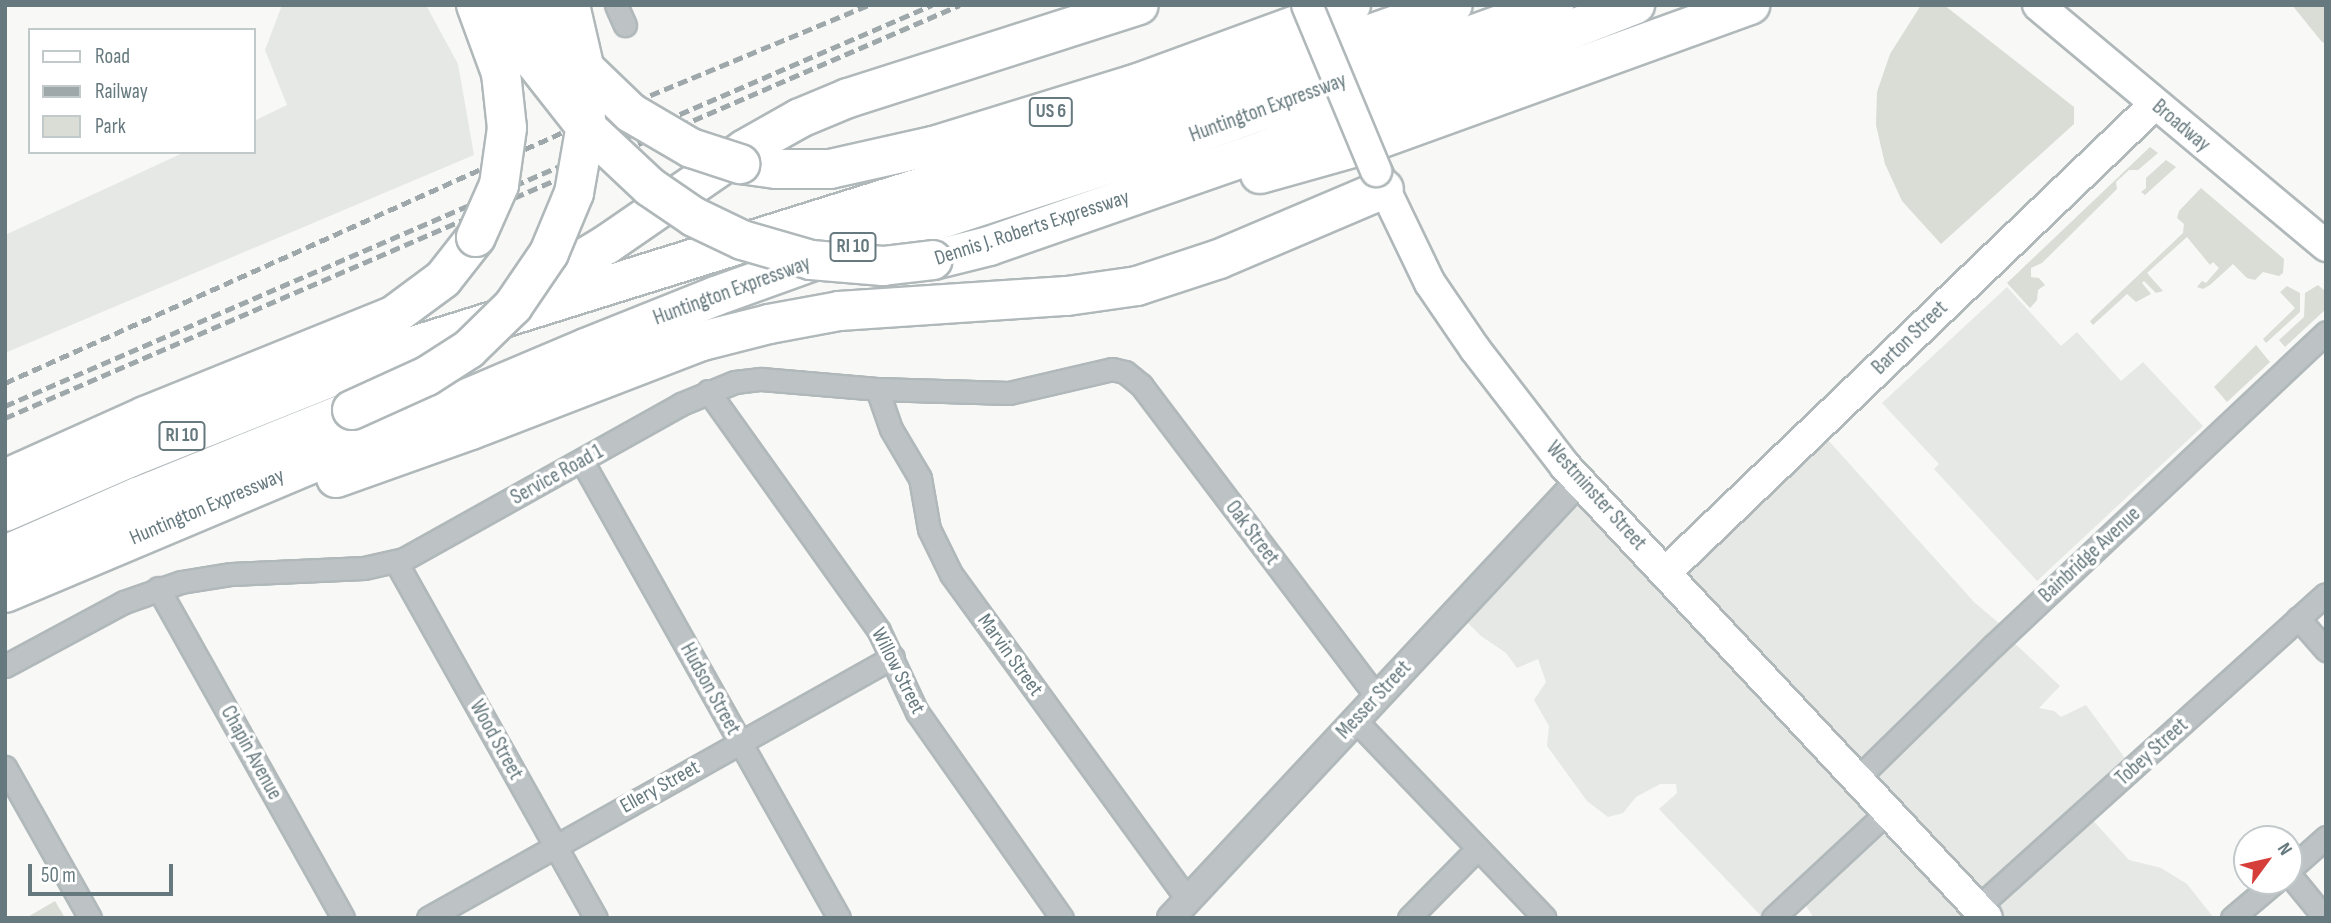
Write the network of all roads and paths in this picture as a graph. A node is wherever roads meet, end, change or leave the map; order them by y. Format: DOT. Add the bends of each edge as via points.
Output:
graph roads {
  1 [pos="476,5"];
  2 [pos="499,5"];
  3 [pos="540,5"];
  4 [pos="570,5"];
  5 [pos="1139,5"];
  6 [pos="1307,5"];
  7 [pos="1351,5"];
  8 [pos="1452,5"];
  9 [pos="1554,5"];
  10 [pos="1635,5"];
  11 [pos="1750,5"];
  12 [pos="2038,5"];
  13 [pos="2155,104"];
  14 [pos="1380,180"];
  15 [pos="1147,191"];
  16 [pos="2326,246"];
  17 [pos="460,330"];
  18 [pos="2326,332"];
  19 [pos="1125,372"];
  20 [pos="877,388"];
  21 [pos="708,391"];
  22 [pos="582,461"];
  23 [pos="5,479"];
  24 [pos="1578,482"];
  25 [pos="5,512"];
  26 [pos="165,524"];
  27 [pos="5,555"];
  28 [pos="396,562"];
  29 [pos="1666,572"];
  30 [pos="158,588"];
  31 [pos="5,593"];
  32 [pos="2326,594"];
  33 [pos="2298,618"];
  34 [pos="2326,650"];
  35 [pos="893,657"];
  36 [pos="5,666"];
  37 [pos="1377,697"];
  38 [pos="1355,720"];
  39 [pos="740,742"];
  40 [pos="5,767"];
  41 [pos="1856,780"];
  42 [pos="1886,813"];
  43 [pos="2326,838"];
  44 [pos="556,846"];
  45 [pos="1478,848"];
  46 [pos="2303,859"];
  47 [pos="2303,890"];
  48 [pos="2259,895"];
  49 [pos="1179,909"];
  50 [pos="1982,913"];
  51 [pos="90,918"];
  52 [pos="344,918"];
  53 [pos="428,918"];
  54 [pos="596,918"];
  55 [pos="839,918"];
  56 [pos="1062,918"];
  57 [pos="1409,918"];
  58 [pos="1545,918"];
  59 [pos="1773,918"];
  60 [pos="2232,918"];
  61 [pos="2325,918"];
  1 -- 23 [label="highway, bridge" via="501,73 507,128 499,185 476,237 443,279 393,316 154,412"];
  2 -- 15 [label="highway, Dennis J. Roberts Expressway, bridge" via="530,56 585,126 650,187 742,240 811,260 866,266 933,260 980,249"];
  3 -- 7 [label="highway, US 6, bridge" via="592,78 631,113 683,145 740,164 776,169 830,169 933,146 1135,84"];
  4 -- 27 [label="highway, bridge" via="585,70 586,125 574,193 553,246 513,306 469,349 427,376 352,410"];
  5 -- 17 [label="highway" via="859,94 800,118 745,149 606,245"];
  6 -- 14 [label="main road, Westminster Street, bridge"];
  8 -- 17 [label="highway, Huntington Expressway / RI 10" via="1073,141"];
  9 -- 26 [label="highway, Huntington Expressway / RI 10" via="1144,153 716,296"];
  10 -- 15 [label="highway, Dennis J. Roberts Expressway" via="1293,140"];
  11 -- 15 [label="highway" via="1335,154 1267,173"];
  12 -- 13 [label="main road, Broadway"];
  13 -- 16 [label="main road, Broadway"];
  13 -- 29 [label="main road, Barton Street"];
  14 -- 24 [label="main road, Westminster Street" via="1418,263 1441,300"];
  14 -- 26 [label="highway" via="1209,263 1138,286 1067,296 839,311 769,324 702,341 404,455 250,506"];
  17 -- 25 [label="highway, Huntington Expressway / RI 10" via="347,369"];
  18 -- 41 [label="street, Bainbridge Avenue"];
  19 -- 20 [label="street, Service Road 1" via="1106,370 1009,393"];
  19 -- 37 [label="street, Oak Street" via="1141,385"];
  20 -- 21 [label="street, Service Road 1" via="761,379"];
  20 -- 49 [label="street, Marvin Street" via="891,429 920,478 929,529 950,574"];
  21 -- 22 [label="street, Service Road 1"];
  21 -- 35 [label="street, Willow Street"];
  22 -- 28 [label="street, Service Road 1"];
  22 -- 39 [label="street, Hudson Street"];
  24 -- 29 [label="main road, Westminster Street"];
  24 -- 37 [label="street, Messer Street"];
  26 -- 31 [label="highway, Huntington Expressway / RI 10"];
  28 -- 30 [label="street, Service Road 1" via="364,568 217,575"];
  28 -- 44 [label="street, Wood Street"];
  29 -- 41 [label="main road, Westminster Street"];
  30 -- 36 [label="street, Service Road 1"];
  30 -- 52 [label="street, Chapin Avenue"];
  32 -- 33 [label="street, Tobey Street"];
  33 -- 34 [label="street"];
  33 -- 50 [label="street, Tobey Street"];
  35 -- 39 [label="street, Ellery Street"];
  35 -- 56 [label="street, Willow Street" via="917,712"];
  37 -- 38 [label="street, Messer Street"];
  38 -- 45 [label="street"];
  38 -- 49 [label="street, Messer Street"];
  39 -- 44 [label="street, Ellery Street"];
  39 -- 55 [label="street, Hudson Street"];
  40 -- 51 [label="street"];
  41 -- 42 [label="main road, Westminster Street"];
  42 -- 50 [label="main road, Westminster Street"];
  42 -- 59 [label="street"];
  43 -- 46 [label="street"];
  44 -- 53 [label="street, Ellery Street"];
  44 -- 54 [label="street, Wood Street"];
  45 -- 57 [label="street"];
  45 -- 58 [label="street"];
  47 -- 61 [label="street"];
  48 -- 60 [label="street"];
}
